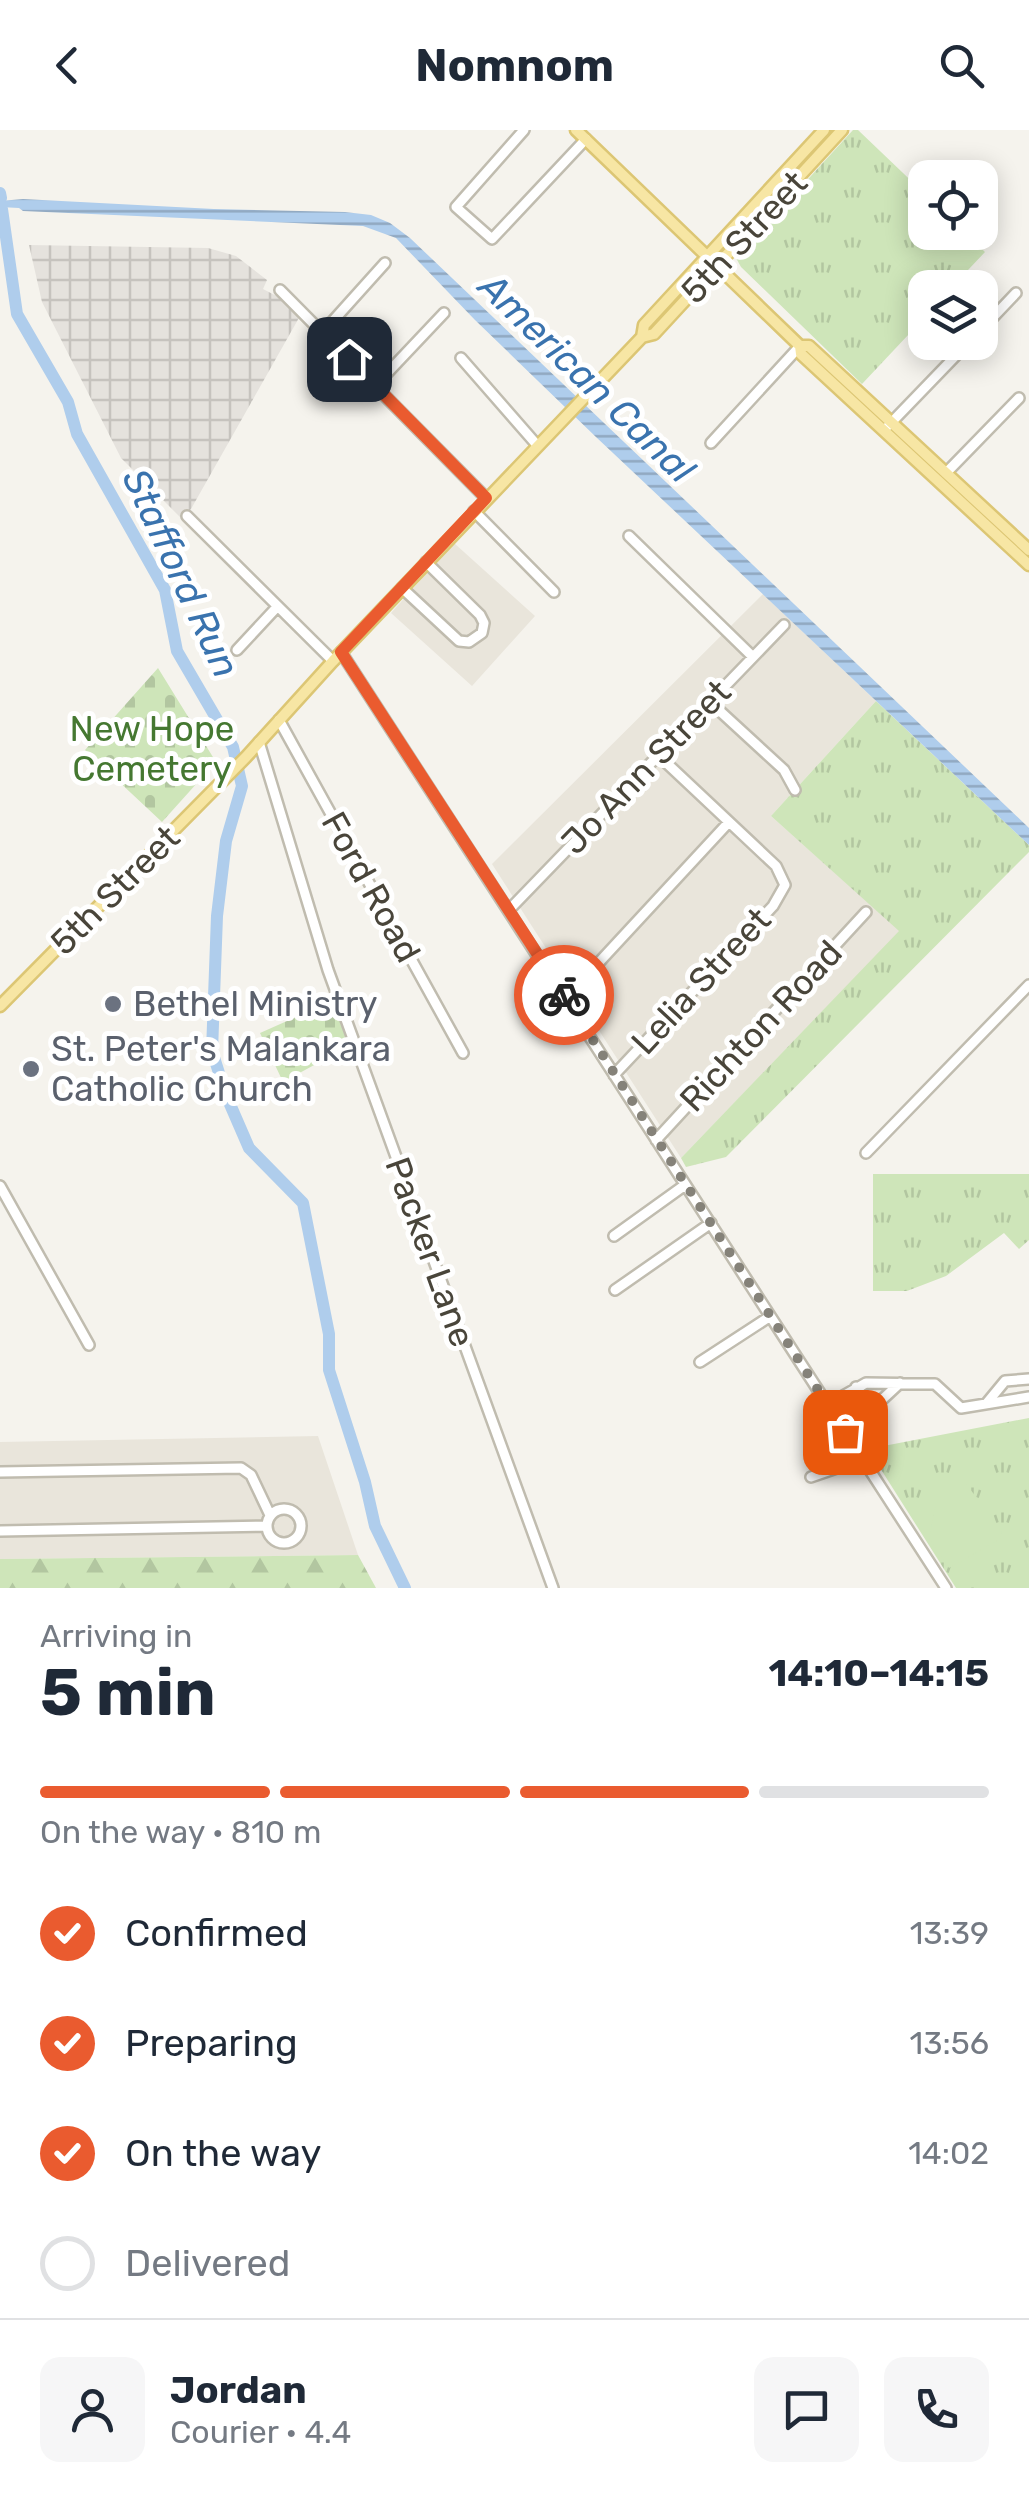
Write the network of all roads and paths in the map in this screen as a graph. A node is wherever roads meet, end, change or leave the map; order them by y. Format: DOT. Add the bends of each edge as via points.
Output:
graph roads {
  1 [pos="576,130"];
  2 [pos="824,130"];
  3 [pos="842,130"];
  4 [pos="522,132"];
  5 [pos="586,138"];
  6 [pos="790,167"];
  7 [pos="800,176"];
  8 [pos="758,202"];
  9 [pos="768,211"];
  10 [pos="708,257"];
  11 [pos="386,263"];
  12 [pos="718,266"];
  13 [pos="280,290"];
  14 [pos="1016,293"];
  15 [pos="668,300"];
  16 [pos="680,306"];
  17 [pos="998,312"];
  18 [pos="444,313"];
  19 [pos="324,332"];
  20 [pos="642,337"];
  21 [pos="800,346"];
  22 [pos="461,358"];
  23 [pos="951,360"];
  24 [pos="375,386"];
  25 [pos="1019,398"];
  26 [pos="886,428"];
  27 [pos="711,443"];
  28 [pos="537,445"];
  29 [pos="946,473"];
  30 [pos="486,498"];
  31 [pos="474,511"];
  32 [pos="188,516"];
  33 [pos="629,536"];
  34 [pos="1029,550"];
  35 [pos="426,562"];
  36 [pos="1029,566"];
  37 [pos="402,588"];
  38 [pos="554,592"];
  39 [pos="277,607"];
  40 [pos="784,625"];
  41 [pos="237,650"];
  42 [pos="337,656"];
  43 [pos="753,657"];
  44 [pos="710,702"];
  45 [pos="279,720"];
  46 [pos="259,742"];
  47 [pos="658,755"];
  48 [pos="795,790"];
  49 [pos="729,822"];
  50 [pos="509,910"];
  51 [pos="866,912"];
  52 [pos="1029,985"];
  53 [pos="566,998"];
  54 [pos="0,1006"];
  55 [pos="463,1053"];
  56 [pos="614,1075"];
  57 [pos="656,1140"];
  58 [pos="866,1153"];
  59 [pos="685,1185"];
  60 [pos="0,1186"];
  61 [pos="711,1224"];
  62 [pos="614,1236"];
  63 [pos="615,1290"];
  64 [pos="768,1316"];
  65 [pos="89,1346"];
  66 [pos="700,1362"];
  67 [pos="1029,1379"];
  68 [pos="900,1383"];
  69 [pos="856,1387"];
  70 [pos="1029,1397"];
  71 [pos="986,1404"];
  72 [pos="827,1405"];
  73 [pos="863,1459"];
  74 [pos="0,1472"];
  75 [pos="811,1477"];
  76 [pos="0,1531"];
  77 [pos="554,1588"];
  78 [pos="946,1588"];
  1 -- 5 [label="main road"];
  2 -- 6 [label="main road, 5th Street"];
  3 -- 7 [label="main road, 5th Street"];
  4 -- 5 [label="street" via="456,207 492,239"];
  5 -- 10 [label="main road"];
  6 -- 7 [label="main road"];
  6 -- 8 [label="main road, 5th Street"];
  7 -- 9 [label="main road, 5th Street"];
  8 -- 9 [label="main road"];
  8 -- 10 [label="main road, 5th Street"];
  9 -- 12 [label="main road, 5th Street"];
  10 -- 12 [label="main road"];
  10 -- 15 [label="main road, 5th Street"];
  11 -- 19 [label="street"];
  12 -- 16 [label="main road, 5th Street"];
  12 -- 21 [label="main road"];
  13 -- 19 [label="street"];
  14 -- 17 [label="street"];
  15 -- 16 [label="main road"];
  15 -- 20 [label="main road, 5th Street" via="644,325"];
  16 -- 20 [label="main road, 5th Street" via="654,334"];
  18 -- 24 [label="street"];
  19 -- 24 [label="street"];
  20 -- 28 [label="main road, 5th Street"];
  21 -- 26 [label="main road" via="801,354"];
  21 -- 27 [label="street"];
  22 -- 28 [label="street"];
  23 -- 26 [label="street"];
  24 -- 30 [label="street"];
  25 -- 29 [label="street"];
  26 -- 29 [label="main road"];
  26 -- 36 [label="main road"];
  28 -- 30 [label="main road, 5th Street"];
  29 -- 34 [label="main road"];
  30 -- 31 [label="main road, 5th Street"];
  31 -- 35 [label="main road, 5th Street"];
  31 -- 38 [label="street"];
  32 -- 39 [label="street"];
  33 -- 43 [label="street"];
  35 -- 37 [label="main road, 5th Street"];
  35 -- 37 [label="street" via="480,615 482,633 460,641"];
  37 -- 42 [label="main road, 5th Street"];
  39 -- 41 [label="street"];
  39 -- 42 [label="street"];
  40 -- 43 [label="street, Jo Ann Street"];
  42 -- 45 [label="main road, 5th Street"];
  42 -- 50 [label="street"];
  43 -- 44 [label="street, Jo Ann Street"];
  44 -- 47 [label="street, Jo Ann Street"];
  44 -- 48 [label="street" via="784,770"];
  45 -- 46 [label="main road, 5th Street"];
  45 -- 55 [label="street, Ford Road"];
  46 -- 54 [label="main road, 5th Street"];
  46 -- 77 [label="street, Packer Lane" via="328,970"];
  47 -- 49 [label="street, Lelia Street"];
  47 -- 50 [label="street, Jo Ann Street"];
  49 -- 53 [label="street"];
  49 -- 56 [label="street, Lelia Street" via="781,872 782,894"];
  50 -- 53 [label="street"];
  51 -- 57 [label="street, Richton Road"];
  52 -- 58 [label="street"];
  53 -- 56 [label="street"];
  56 -- 57 [label="street"];
  57 -- 59 [label="street"];
  59 -- 61 [label="street"];
  59 -- 62 [label="street"];
  60 -- 65 [label="street"];
  61 -- 63 [label="street"];
  61 -- 64 [label="street"];
  64 -- 66 [label="street"];
  64 -- 72 [label="street"];
  67 -- 71 [label="street" via="1004,1381"];
  68 -- 69 [label="street"];
  68 -- 69 [label="street" via="873,1408"];
  68 -- 71 [label="street" via="935,1384 962,1408"];
  69 -- 72 [label="street"];
  70 -- 71 [label="street"];
  72 -- 73 [label="street"];
  73 -- 75 [label="street"];
  73 -- 78 [label="street"];
  74 -- 76 [label="street" via="241,1468 251,1475 268,1520"];
}
